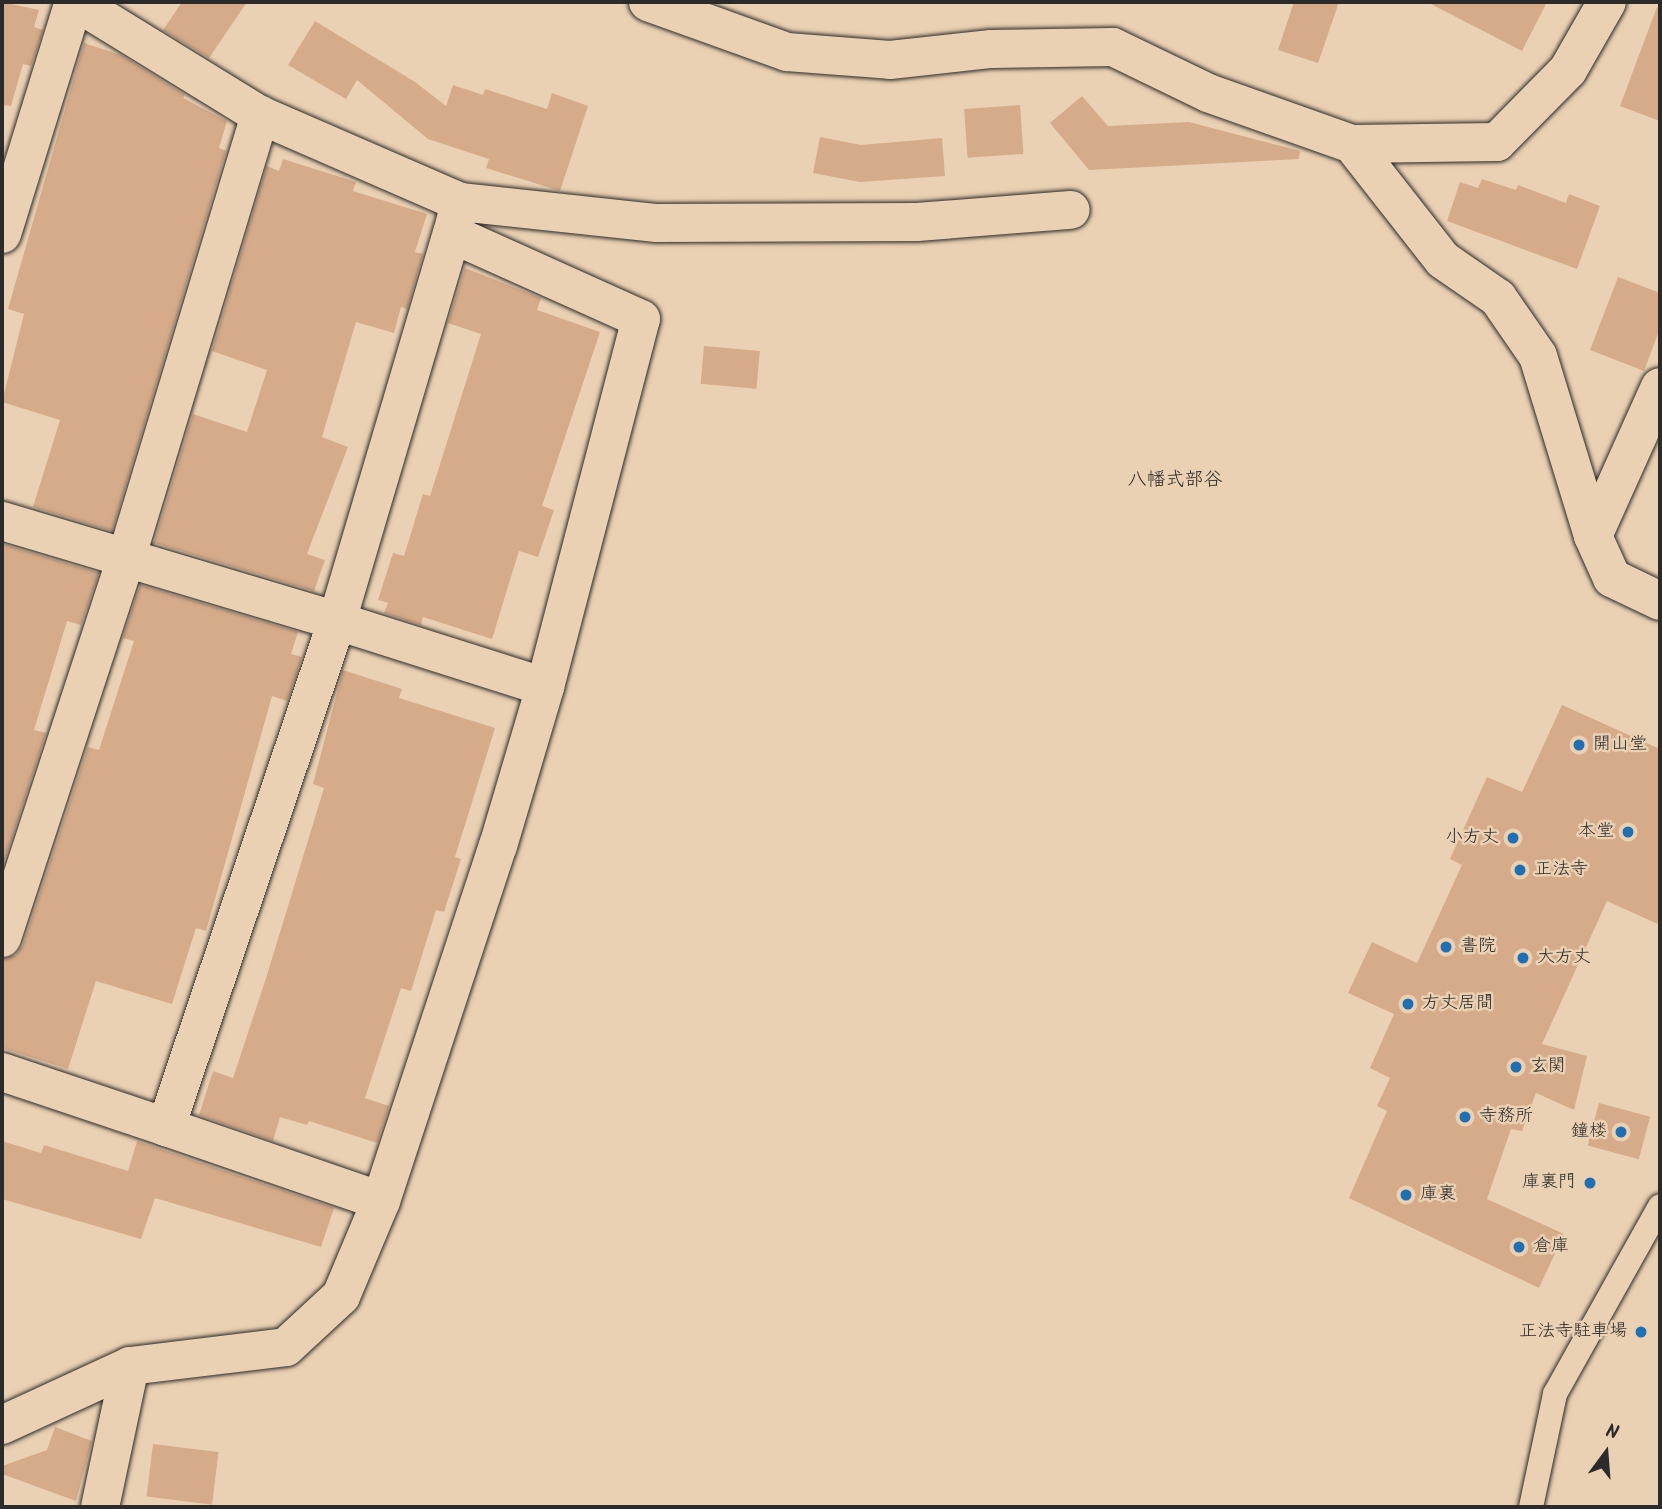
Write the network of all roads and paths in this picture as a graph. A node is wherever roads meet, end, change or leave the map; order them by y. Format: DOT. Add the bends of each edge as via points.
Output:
graph roads {
  1 [pos="75,2"];
  2 [pos="648,2"];
  3 [pos="1607,2"];
  4 [pos="260,115"];
  5 [pos="1352,144"];
  6 [pos="1071,210"];
  7 [pos="456,218"];
  8 [pos="2,234"];
  9 [pos="1660,387"];
  10 [pos="2,521"];
  11 [pos="1593,536"];
  12 [pos="126,559"];
  13 [pos="1660,601"];
  14 [pos="337,621"];
  15 [pos="545,687"];
  16 [pos="2,938"];
  17 [pos="2,1072"];
  18 [pos="166,1127"];
  19 [pos="381,1200"];
  20 [pos="1660,1206"];
  21 [pos="130,1366"];
  22 [pos="2,1424"];
  23 [pos="100,1507"];
  24 [pos="1531,1507"];
  1 -- 4 [label="street"];
  1 -- 8 [label="street"];
  2 -- 5 [label="street" via="787,52 890,60 991,49 1113,47 1208,93"];
  3 -- 5 [label="street" via="1568,70 1497,142"];
  4 -- 7 [label="street"];
  4 -- 12 [label="street"];
  5 -- 11 [label="street" via="1443,260 1497,298 1538,356"];
  6 -- 7 [label="street" via="917,222"];
  7 -- 14 [label="street"];
  7 -- 15 [label="street" via="641,319"];
  9 -- 11 [label="street"];
  10 -- 12 [label="street"];
  11 -- 13 [label="street" via="1612,578"];
  12 -- 14 [label="street"];
  12 -- 16 [label="street"];
  14 -- 15 [label="street"];
  14 -- 18 [label="street"];
  15 -- 19 [label="street" via="498,846"];
  17 -- 18 [label="street"];
  18 -- 19 [label="street"];
  19 -- 21 [label="street" via="341,1296 286,1347"];
  20 -- 24 [label="lane" via="1555,1394"];
  21 -- 22 [label="street"];
  21 -- 23 [label="street"];
}
